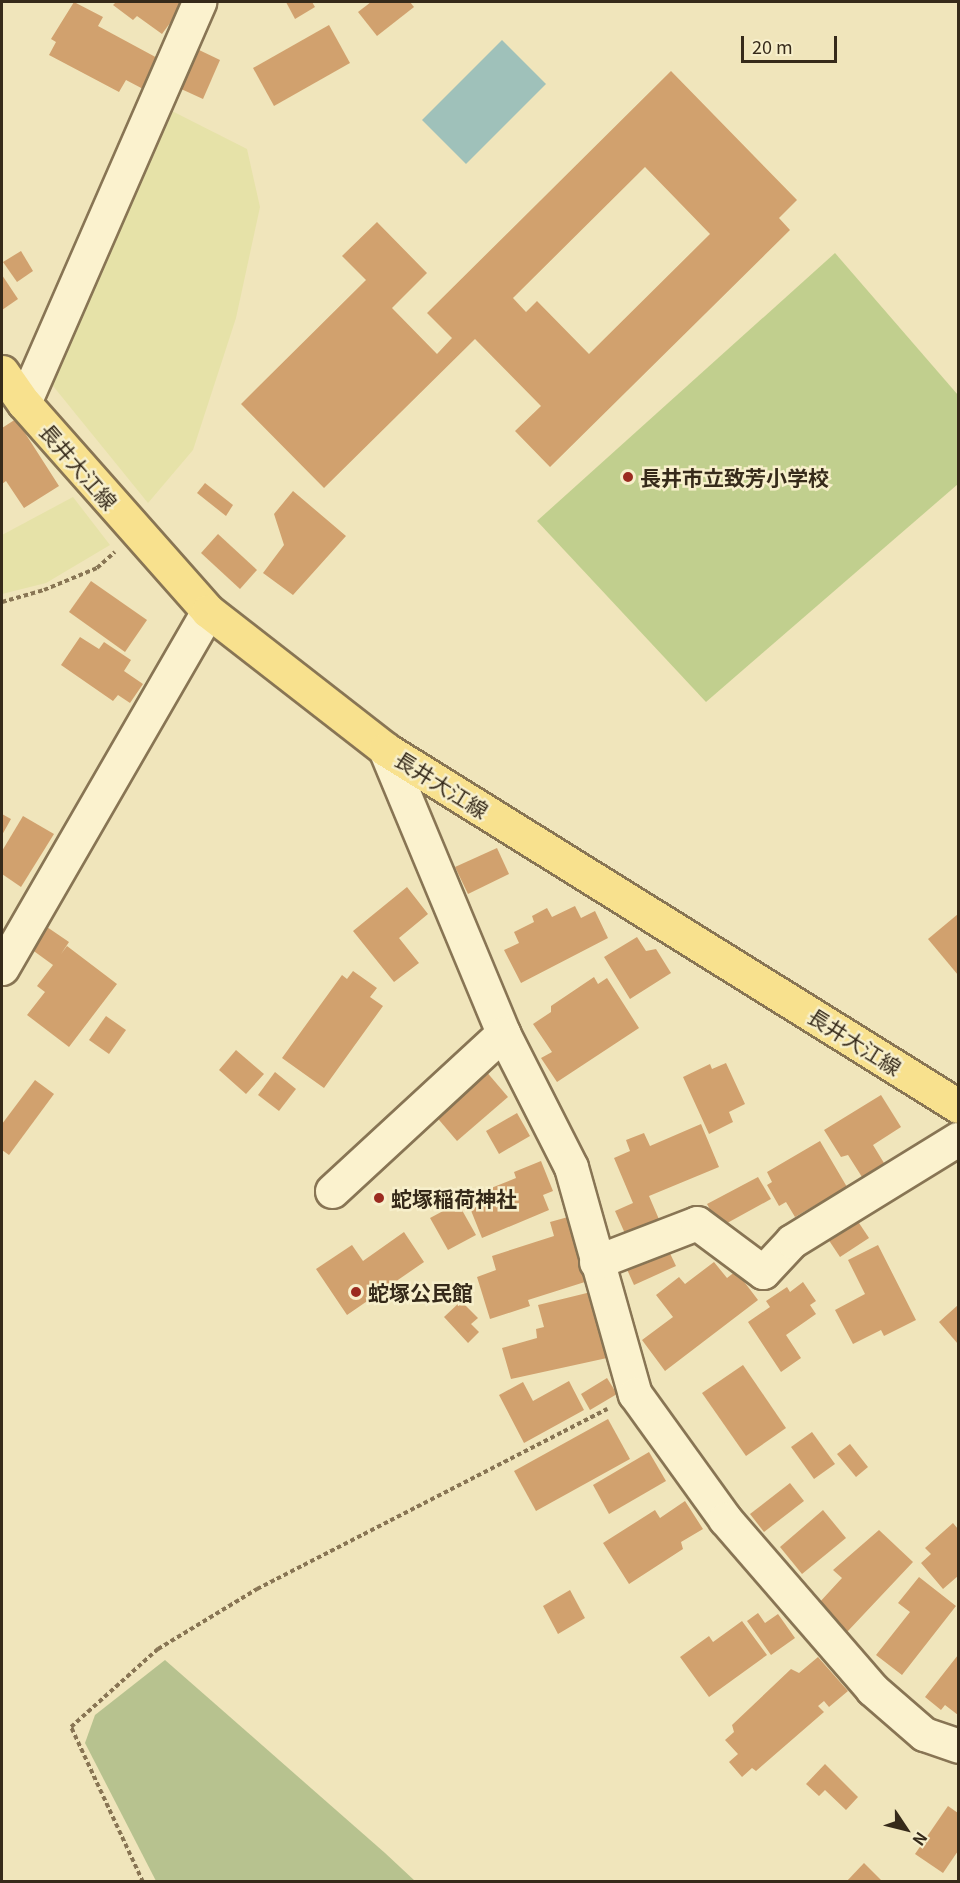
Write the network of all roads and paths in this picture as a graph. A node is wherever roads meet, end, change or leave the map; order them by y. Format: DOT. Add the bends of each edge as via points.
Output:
graph roads {
  1 [pos="199,2"];
  2 [pos="2,372"];
  3 [pos="24,403"];
  4 [pos="136,532"];
  5 [pos="2,602"];
  6 [pos="208,611"];
  7 [pos="385,749"];
  8 [pos="2,968"];
  9 [pos="503,1033"];
  10 [pos="958,1106"];
  11 [pos="958,1139"];
  12 [pos="332,1191"];
  13 [pos="596,1262"];
  14 [pos="635,1394"];
  15 [pos="958,1746"];
  16 [pos="143,1881"];
  1 -- 3 [label="street"];
  2 -- 3 [label="main road, 長井大江線"];
  3 -- 4 [label="main road, 長井大江線"];
  4 -- 5 [label="path" via="97,568 44,591"];
  4 -- 6 [label="main road, 長井大江線"];
  6 -- 7 [label="main road, 長井大江線"];
  6 -- 8 [label="street"];
  7 -- 9 [label="street"];
  7 -- 10 [label="main road, 長井大江線"];
  9 -- 12 [label="street"];
  9 -- 13 [label="street" via="571,1167"];
  11 -- 13 [label="street" via="792,1241 763,1272 697,1223"];
  13 -- 14 [label="street"];
  14 -- 15 [label="street" via="725,1519 872,1689 924,1734"];
  14 -- 16 [label="path" via="257,1589 158,1649 71,1727"];
}
